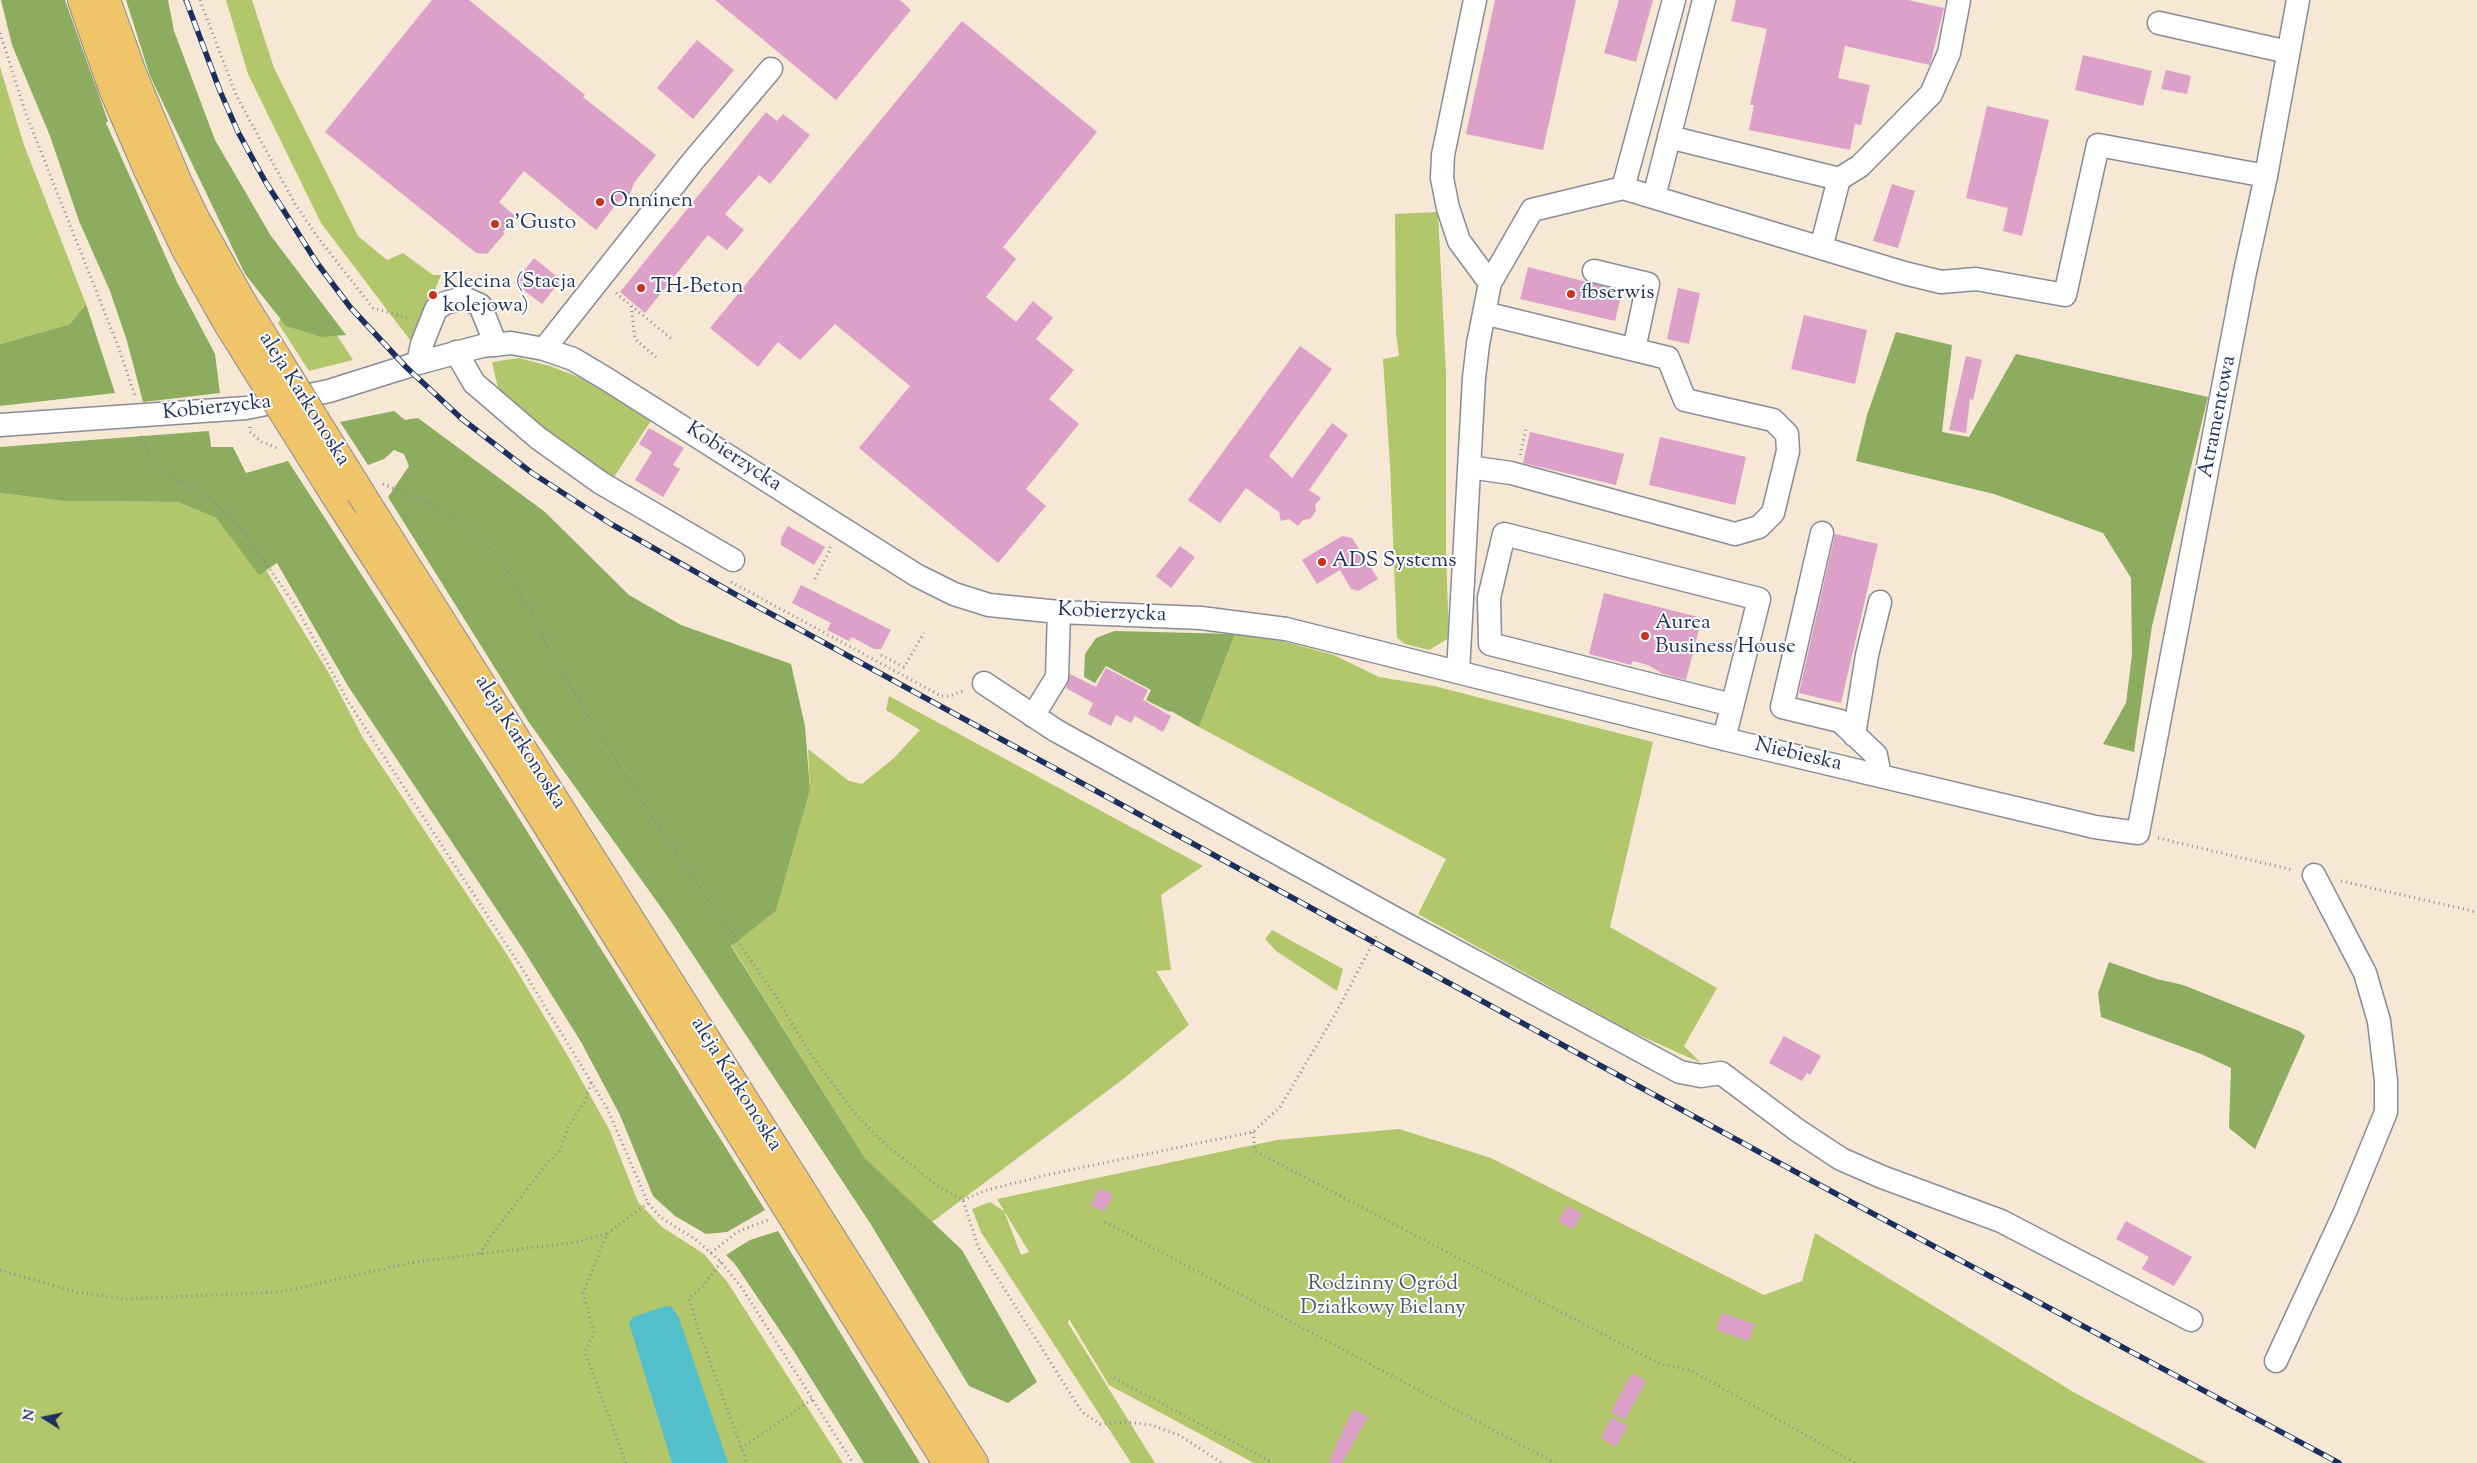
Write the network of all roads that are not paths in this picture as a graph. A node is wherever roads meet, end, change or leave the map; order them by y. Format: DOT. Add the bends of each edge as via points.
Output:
graph roads {
  1 [pos="82,0"];
  2 [pos="106,0"];
  3 [pos="1475,0"];
  4 [pos="1674,0"];
  5 [pos="1704,0"];
  6 [pos="1959,0"];
  7 [pos="2298,0"];
  8 [pos="2160,23"];
  9 [pos="2288,52"];
  10 [pos="771,70"];
  11 [pos="1669,137"];
  12 [pos="2266,176"];
  13 [pos="1840,179"];
  14 [pos="1623,188"];
  15 [pos="1542,189"];
  16 [pos="1654,197"];
  17 [pos="1532,210"];
  18 [pos="1821,248"];
  19 [pos="1594,271"];
  20 [pos="1490,282"];
  21 [pos="235,313"];
  22 [pos="1484,313"];
  23 [pos="496,345"];
  24 [pos="544,349"];
  25 [pos="1634,349"];
  26 [pos="456,352"];
  27 [pos="418,363"];
  28 [pos="0,425"];
  29 [pos="1469,467"];
  30 [pos="1822,532"];
  31 [pos="728,569"];
  32 [pos="1880,602"];
  33 [pos="1059,612"];
  34 [pos="1458,672"];
  35 [pos="984,683"];
  36 [pos="1732,705"];
  37 [pos="1034,716"];
  38 [pos="1854,735"];
  39 [pos="1724,739"];
  40 [pos="1880,776"];
  41 [pos="2138,833"];
  42 [pos="2314,875"];
  43 [pos="2191,1320"];
  44 [pos="2276,1361"];
  45 [pos="947,1463"];
  46 [pos="974,1463"];
  1 -- 21 [label="main road, aleja Karkonoska" via="113,89 185,248"];
  2 -- 21 [label="main road, aleja Karkonoska" via="121,47"];
  3 -- 20 [label="street" via="1443,154 1442,178 1459,241"];
  4 -- 14 [label="street"];
  5 -- 11 [label="street"];
  6 -- 13 [label="street" via="1950,52 1931,94 1860,166"];
  7 -- 9 [label="street, Atramentowa"];
  8 -- 9 [label="street"];
  9 -- 12 [label="street, Atramentowa"];
  10 -- 24 [label="street" via="693,161"];
  11 -- 13 [label="street"];
  11 -- 16 [label="street"];
  12 -- 18 [label="street" via="2098,145 2065,295 1976,279 1941,282"];
  12 -- 41 [label="street, Atramentowa"];
  13 -- 18 [label="street"];
  14 -- 16 [label="street"];
  14 -- 17 [label="street"];
  15 -- 17 [label="street"];
  16 -- 18 [label="street"];
  17 -- 20 [label="street"];
  19 -- 25 [label="street" via="1648,284"];
  20 -- 22 [label="street"];
  21 -- 45 [label="main road, aleja Karkonoska, bridge" via="335,495 508,763"];
  21 -- 46 [label="main road, aleja Karkonoska, bridge" via="372,493"];
  22 -- 25 [label="street"];
  22 -- 29 [label="street" via="1474,378"];
  23 -- 24 [label="street, Kobierzycka" via="511,343"];
  23 -- 26 [label="street, Kobierzycka"];
  23 -- 27 [label="street" via="480,305 464,298 445,302 436,309 428,324"];
  24 -- 33 [label="street, Kobierzycka" via="574,359 606,378 938,587 989,605"];
  25 -- 29 [label="street" via="1668,358 1686,400 1773,420 1787,434 1788,451 1773,513 1759,526 1735,534 1511,473"];
  26 -- 27 [label="street, Kobierzycka"];
  26 -- 31 [label="street" via="474,383 538,438"];
  27 -- 28 [label="street, Kobierzycka" via="328,391 246,408"];
  29 -- 34 [label="street"];
  30 -- 38 [label="street" via="1782,707 1840,721"];
  32 -- 38 [label="street" via="1867,655"];
  33 -- 34 [label="street, Kobierzycka" via="1260,624"];
  33 -- 37 [label="street" via="1057,677"];
  34 -- 39 [label="street, Niebieska"];
  35 -- 37 [label="street"];
  36 -- 36 [label="street" via="1759,599 1504,534 1489,598 1490,644"];
  36 -- 39 [label="street"];
  37 -- 43 [label="street" via="1389,916 1680,1072 1701,1076 1721,1073 1840,1159 2001,1220"];
  38 -- 40 [label="street" via="1876,755"];
  39 -- 40 [label="street, Niebieska"];
  40 -- 41 [label="street, Niebieska"];
  42 -- 44 [label="street" via="2365,973 2379,1021 2386,1112 2345,1212"];
}
